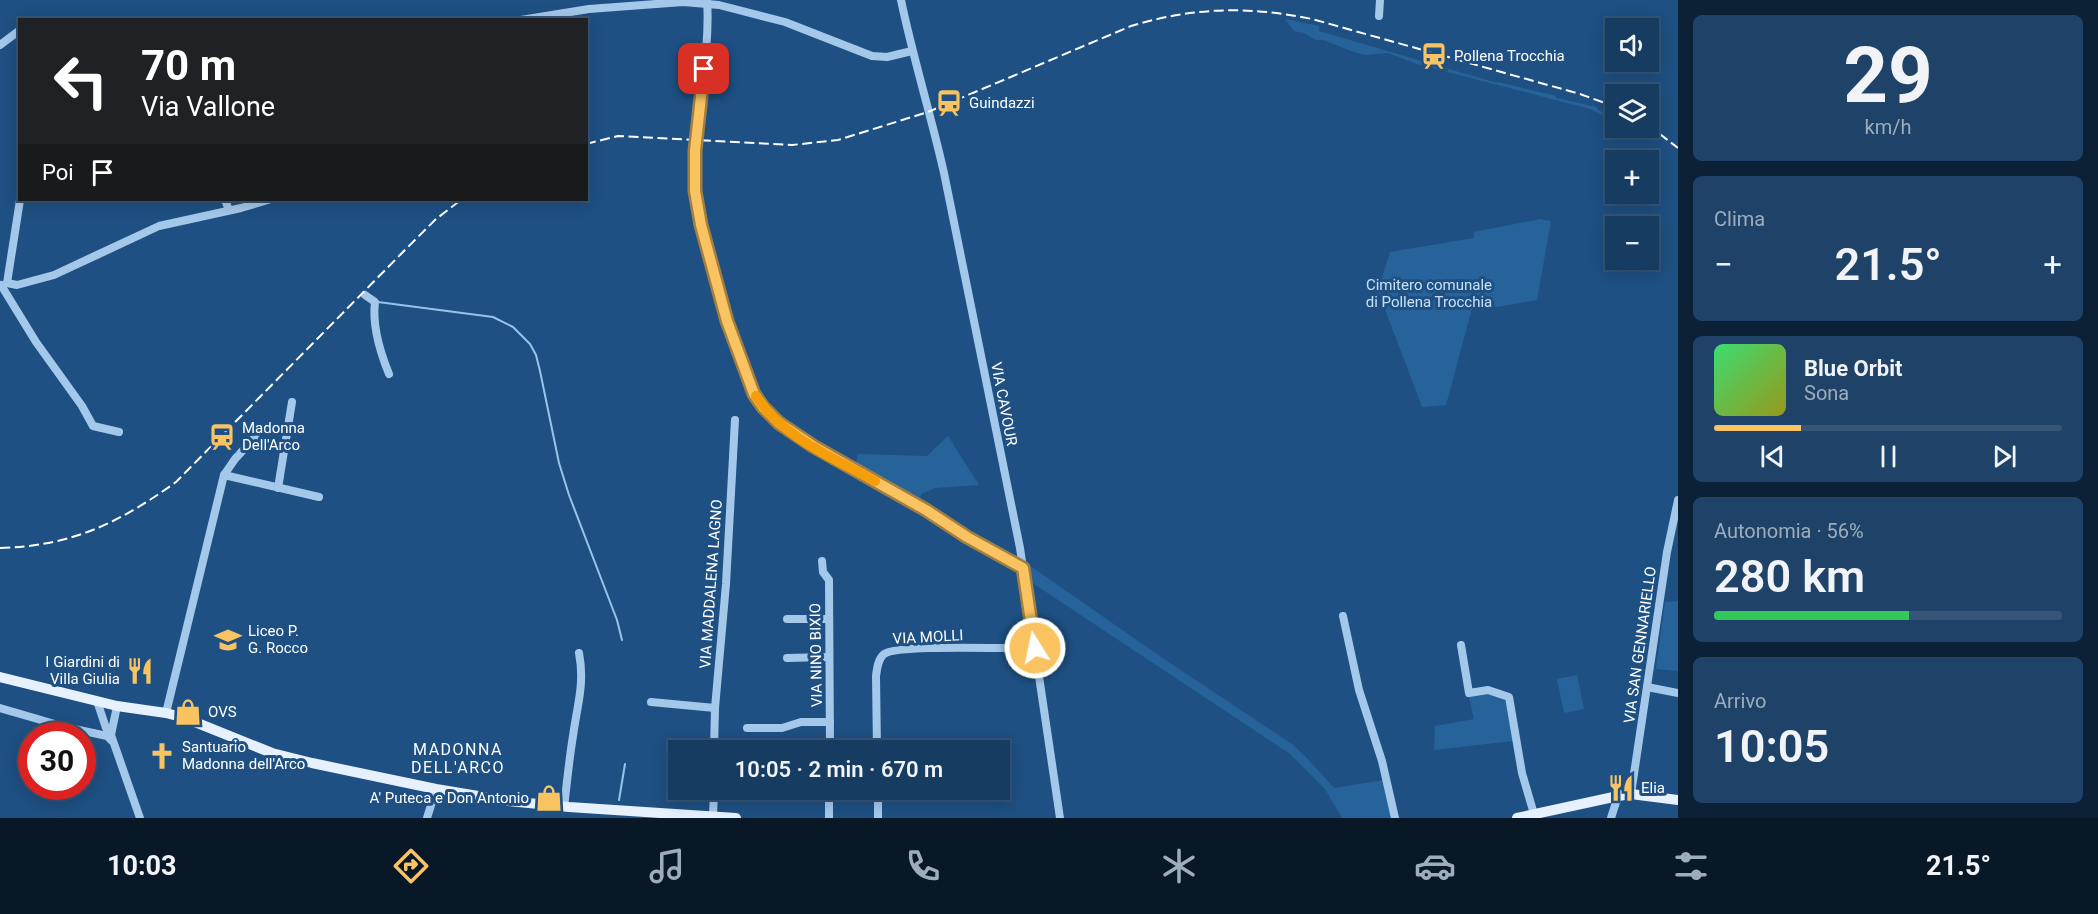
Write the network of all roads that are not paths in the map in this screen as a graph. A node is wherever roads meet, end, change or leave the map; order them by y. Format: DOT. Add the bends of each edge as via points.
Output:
graph roads {
  1 [pos="902,0"];
  2 [pos="1380,0"];
  3 [pos="707,2"];
  4 [pos="1379,16"];
  5 [pos="533,18"];
  6 [pos="18,32"];
  7 [pos="0,45"];
  8 [pos="912,51"];
  9 [pos="20,201"];
  10 [pos="225,201"];
  11 [pos="264,201"];
  12 [pos="229,210"];
  13 [pos="3,284"];
  14 [pos="365,295"];
  15 [pos="389,374"];
  16 [pos="292,402"];
  17 [pos="735,420"];
  18 [pos="118,432"];
  19 [pos="256,436"];
  20 [pos="224,475"];
  21 [pos="278,488"];
  22 [pos="319,497"];
  23 [pos="1678,500"];
  24 [pos="822,561"];
  25 [pos="1023,568"];
  26 [pos="1343,616"];
  27 [pos="787,619"];
  28 [pos="829,619"];
  29 [pos="1461,645"];
  30 [pos="1035,648"];
  31 [pos="579,653"];
  32 [pos="829,657"];
  33 [pos="787,658"];
  34 [pos="0,677"];
  35 [pos="1647,687"];
  36 [pos="1678,693"];
  37 [pos="97,701"];
  38 [pos="651,702"];
  39 [pos="117,706"];
  40 [pos="0,708"];
  41 [pos="715,708"];
  42 [pos="166,712"];
  43 [pos="830,722"];
  44 [pos="747,728"];
  45 [pos="112,738"];
  46 [pos="714,740"];
  47 [pos="830,740"];
  48 [pos="877,740"];
  49 [pos="436,789"];
  50 [pos="1632,794"];
  51 [pos="1618,796"];
  52 [pos="712,800"];
  53 [pos="829,800"];
  54 [pos="878,800"];
  55 [pos="1678,800"];
  56 [pos="564,807"];
  57 [pos="1534,814"];
  58 [pos="708,817"];
  59 [pos="140,818"];
  60 [pos="427,818"];
  61 [pos="736,818"];
  62 [pos="829,818"];
  63 [pos="878,818"];
  64 [pos="1060,818"];
  65 [pos="1395,818"];
  66 [pos="1517,818"];
  67 [pos="1611,818"];
  1 -- 8 [label="street, VIA CAVOUR"];
  2 -- 4 [label="street"];
  3 -- 5 [label="street" via="589,9"];
  3 -- 8 [label="street" via="785,22 872,56"];
  3 -- 25 [label="street" via="695,191 727,321 754,394 779,423 813,446"];
  6 -- 7 [label="street"];
  8 -- 25 [label="street, VIA CAVOUR" via="944,173"];
  9 -- 13 [label="street"];
  10 -- 12 [label="street"];
  11 -- 12 [label="street"];
  12 -- 13 [label="street" via="159,226 36,281"];
  13 -- 18 [label="street" via="36,342 93,426"];
  14 -- 15 [label="street" via="375,302 376,327"];
  16 -- 21 [label="street"];
  17 -- 41 [label="street, VIA MADDALENA LAGNO"];
  19 -- 20 [label="street"];
  20 -- 21 [label="street"];
  20 -- 42 [label="street"];
  21 -- 22 [label="street"];
  23 -- 35 [label="street, VIA SAN GENNARIELLO"];
  24 -- 28 [label="street, VIA NINO BIXIO" via="829,580"];
  25 -- 30 [label="street, VIA CAVOUR"];
  26 -- 65 [label="street"];
  27 -- 28 [label="street"];
  28 -- 32 [label="street, VIA NINO BIXIO"];
  29 -- 57 [label="street" via="1469,693 1488,690 1509,697 1522,773"];
  30 -- 48 [label="street, VIA MOLLI" via="938,648 886,653 876,676"];
  30 -- 64 [label="street, VIA CAVOUR"];
  31 -- 56 [label="street" via="582,687"];
  32 -- 33 [label="street"];
  32 -- 43 [label="street, VIA NINO BIXIO"];
  34 -- 37 [label="main road"];
  35 -- 36 [label="street"];
  35 -- 50 [label="street, VIA SAN GENNARIELLO"];
  37 -- 39 [label="main road"];
  37 -- 45 [label="street"];
  38 -- 41 [label="street"];
  39 -- 42 [label="main road"];
  39 -- 45 [label="street"];
  40 -- 45 [label="street"];
  41 -- 46 [label="street, VIA MADDALENA LAGNO"];
  42 -- 49 [label="main road" via="272,753"];
  43 -- 44 [label="street"];
  43 -- 47 [label="street, VIA NINO BIXIO"];
  45 -- 59 [label="street"];
  49 -- 56 [label="main road"];
  49 -- 60 [label="street"];
  50 -- 51 [label="main road"];
  50 -- 55 [label="main road"];
  51 -- 57 [label="main road"];
  51 -- 67 [label="street"];
  52 -- 58 [label="street"];
  53 -- 62 [label="street"];
  54 -- 63 [label="street"];
  56 -- 58 [label="main road"];
  57 -- 66 [label="main road"];
  58 -- 61 [label="main road"];
}
